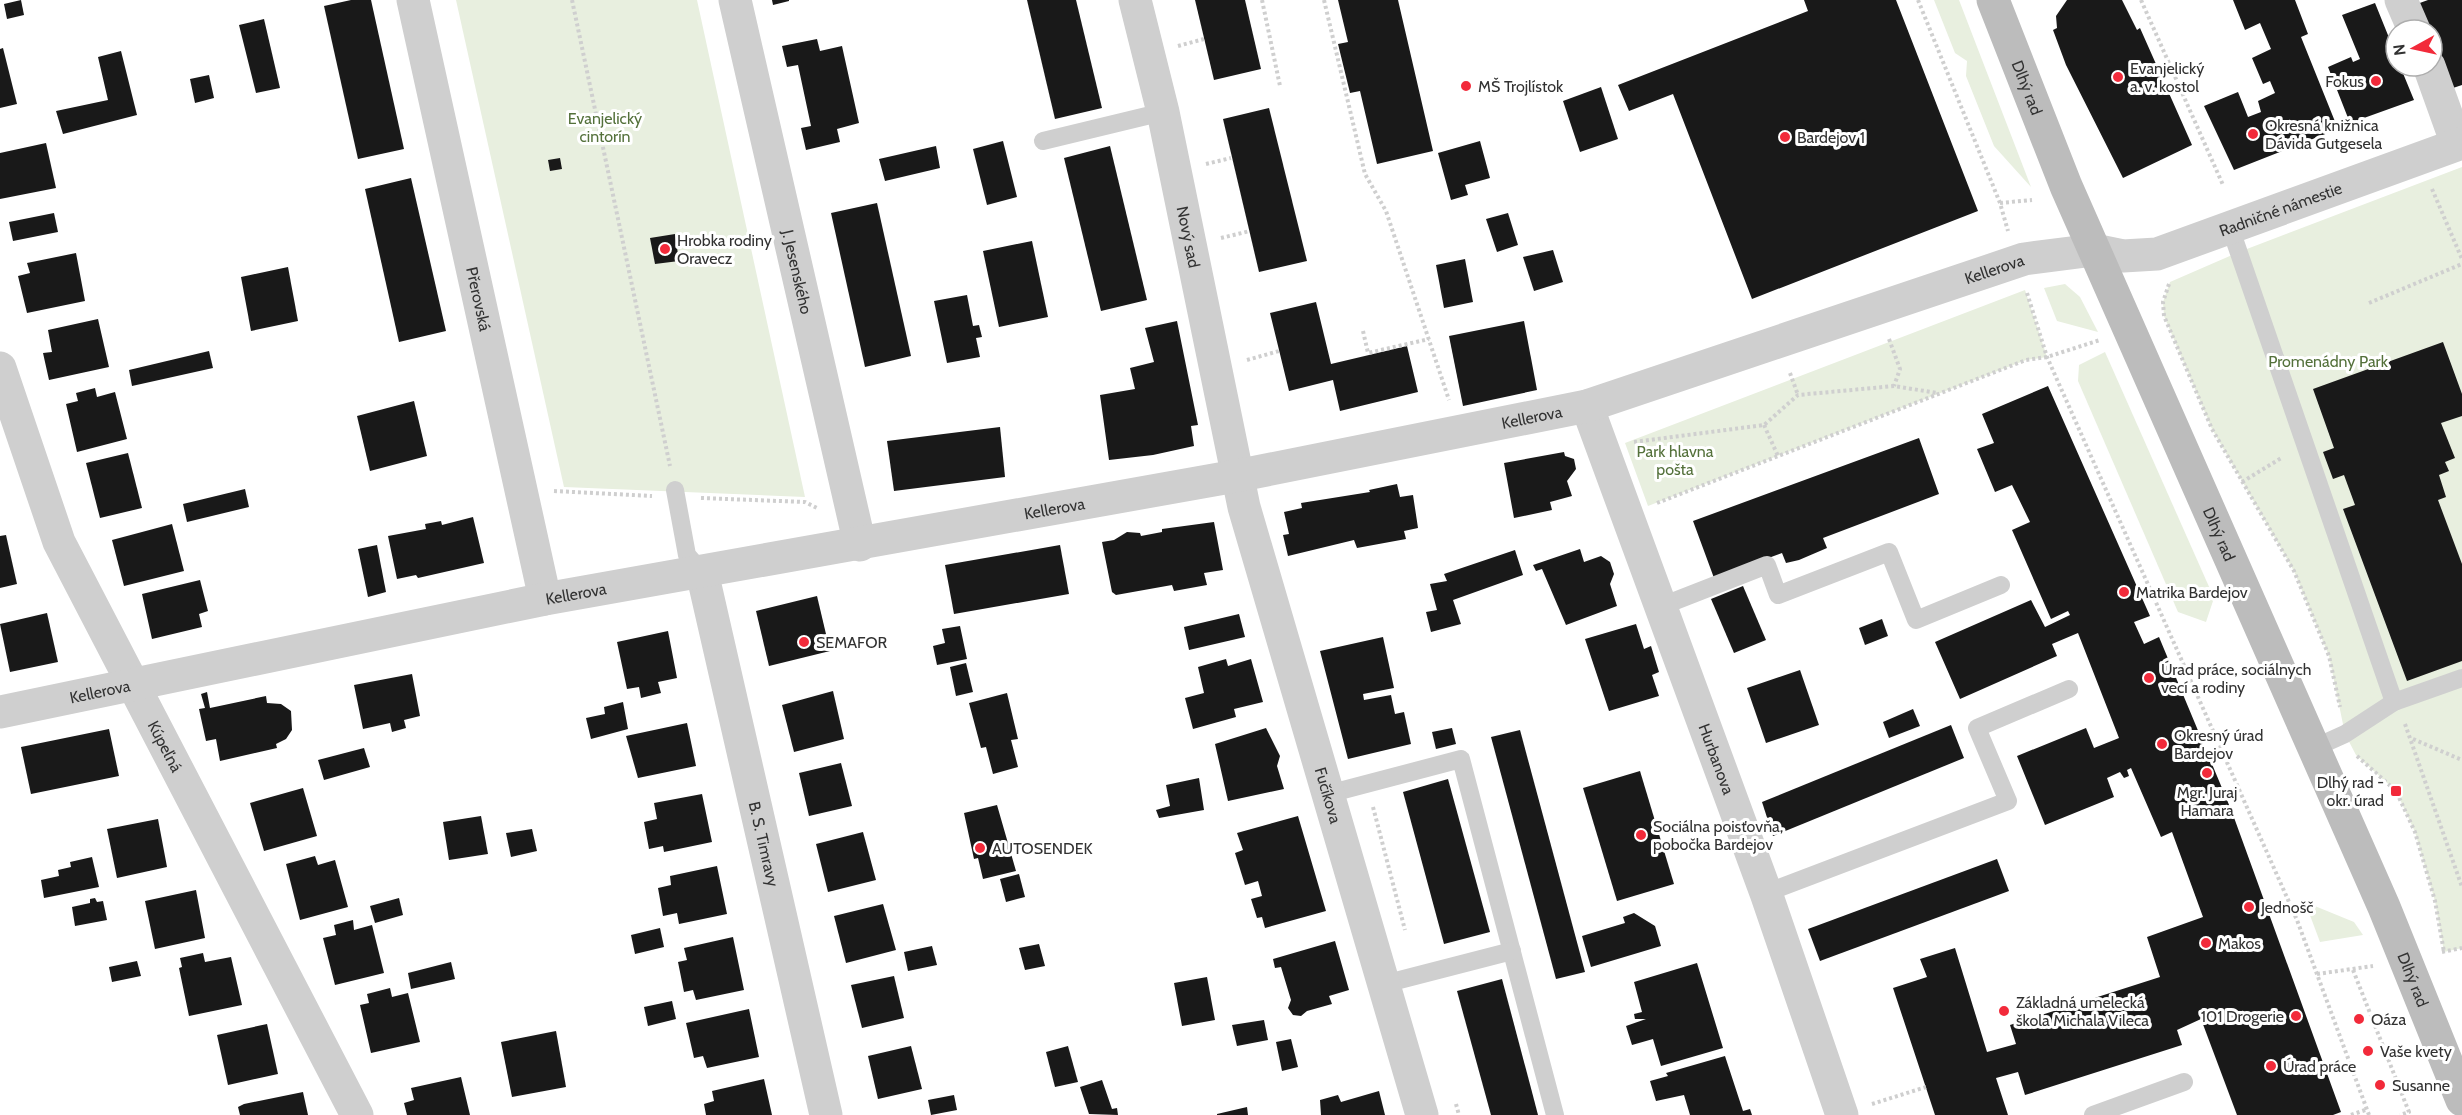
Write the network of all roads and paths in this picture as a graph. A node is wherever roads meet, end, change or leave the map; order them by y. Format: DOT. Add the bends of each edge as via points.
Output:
graph roads {
  1 [pos="413,0"];
  2 [pos="572,0"];
  3 [pos="735,0"];
  4 [pos="1135,0"];
  5 [pos="1262,0"];
  6 [pos="1324,0"];
  7 [pos="1918,0"];
  8 [pos="2141,0"];
  9 [pos="2402,0"];
  10 [pos="1998,2"];
  11 [pos="2409,18"];
  12 [pos="1204,39"];
  13 [pos="1172,47"];
  14 [pos="2434,78"];
  15 [pos="1280,86"];
  16 [pos="1163,112"];
  17 [pos="1043,141"];
  18 [pos="2459,143"];
  19 [pos="1231,158"];
  20 [pos="1199,165"];
  21 [pos="2429,180"];
  22 [pos="2223,184"];
  23 [pos="2032,200"];
  24 [pos="2000,203"];
  25 [pos="2230,227"];
  26 [pos="1250,231"];
  27 [pos="2009,232"];
  28 [pos="1214,239"];
  29 [pos="2094,250"];
  30 [pos="2462,259"];
  31 [pos="2462,264"];
  32 [pos="2170,282"];
  33 [pos="2025,290"];
  34 [pos="2369,303"];
  35 [pos="1877,308"];
  36 [pos="1363,331"];
  37 [pos="1429,339"];
  38 [pos="2100,340"];
  39 [pos="1279,351"];
  40 [pos="2047,357"];
  41 [pos="1240,361"];
  42 [pos="0,368"];
  43 [pos="1894,386"];
  44 [pos="1940,393"];
  45 [pos="1450,404"];
  46 [pos="1587,406"];
  47 [pos="1764,425"];
  48 [pos="1625,443"];
  49 [pos="2304,444"];
  50 [pos="1778,456"];
  51 [pos="1236,476"];
  52 [pos="2242,482"];
  53 [pos="675,490"];
  54 [pos="1628,514"];
  55 [pos="860,545"];
  56 [pos="702,572"];
  57 [pos="2001,585"];
  58 [pos="545,599"];
  59 [pos="1662,606"];
  60 [pos="2462,678"];
  61 [pos="131,685"];
  62 [pos="2069,689"];
  63 [pos="2394,702"];
  64 [pos="0,712"];
  65 [pos="2345,734"];
  66 [pos="2412,739"];
  67 [pos="2314,748"];
  68 [pos="2462,760"];
  69 [pos="1328,794"];
  70 [pos="2462,887"];
  71 [pos="1766,893"];
  72 [pos="2462,948"];
  73 [pos="1512,951"];
  74 [pos="2317,974"];
  75 [pos="1384,984"];
  76 [pos="2184,1083"];
  77 [pos="1926,1087"];
  78 [pos="2462,1100"];
  79 [pos="2368,1109"];
  80 [pos="1856,1110"];
  81 [pos="2409,1113"];
  82 [pos="357,1115"];
  83 [pos="826,1115"];
  84 [pos="1422,1115"];
  85 [pos="1555,1115"];
  86 [pos="2093,1115"];
  87 [pos="2351,1115"];
  88 [pos="2369,1115"];
  89 [pos="2400,1115"];
  1 -- 58 [label="street, Přerovská"];
  2 -- 53 [label="path"];
  3 -- 55 [label="street, J. Jesenského"];
  4 -- 16 [label="street, Nový sad"];
  5 -- 15 [label="path"];
  6 -- 37 [label="path" via="1365,174 1386,211"];
  7 -- 24 [label="path"];
  8 -- 22 [label="path"];
  9 -- 11 [label="street"];
  10 -- 29 [label="street, Dlhý rad" via="2066,186"];
  12 -- 13 [label="path"];
  14 -- 18 [label="street"];
  16 -- 17 [label="lane"];
  16 -- 51 [label="street, Nový sad"];
  18 -- 25 [label="street, Radničné námestie"];
  19 -- 20 [label="path"];
  21 -- 30 [label="path"];
  23 -- 24 [label="path"];
  24 -- 27 [label="path"];
  25 -- 29 [label="street, Radničné námestie" via="2157,254 2123,255"];
  25 -- 49 [label="lane"];
  26 -- 28 [label="path"];
  29 -- 35 [label="street, Kellerova" via="2024,259"];
  29 -- 67 [label="street, Dlhý rad"];
  31 -- 34 [label="path"];
  32 -- 52 [label="path" via="2163,302 2164,316 2212,429"];
  33 -- 40 [label="path"];
  35 -- 43 [label="path" via="1900,369"];
  35 -- 46 [label="street, Kellerova"];
  36 -- 37 [label="path" via="1368,353"];
  37 -- 45 [label="path"];
  38 -- 40 [label="path"];
  39 -- 41 [label="path"];
  40 -- 44 [label="path" via="2026,360"];
  40 -- 74 [label="path" via="2297,920"];
  42 -- 61 [label="street, Kúpeľná" via="59,542"];
  43 -- 44 [label="path"];
  43 -- 47 [label="path" via="1798,395"];
  44 -- 50 [label="path"];
  46 -- 51 [label="street, Kellerova"];
  46 -- 54 [label="street, Hurbanova"];
  47 -- 48 [label="path"];
  47 -- 50 [label="path"];
  49 -- 52 [label="path"];
  49 -- 63 [label="lane"];
  50 -- 54 [label="path"];
  51 -- 55 [label="street, Kellerova"];
  51 -- 69 [label="street, Fučíkova"];
  52 -- 65 [label="path" via="2294,571 2330,656"];
  53 -- 56 [label="lane" via="687,555"];
  54 -- 59 [label="street, Hurbanova"];
  55 -- 56 [label="street, Kellerova"];
  56 -- 58 [label="street, Kellerova"];
  56 -- 83 [label="street, B. S. Timravy"];
  57 -- 59 [label="lane" via="1916,620 1889,552 1778,595 1767,565"];
  58 -- 61 [label="street, Kellerova"];
  59 -- 71 [label="street, Hurbanova"];
  60 -- 63 [label="lane"];
  61 -- 64 [label="street, Kellerova"];
  61 -- 82 [label="street, Kúpeľná"];
  62 -- 71 [label="lane" via="1977,728 2008,801"];
  63 -- 65 [label="lane"];
  63 -- 66 [label="path"];
  65 -- 67 [label="lane"];
  65 -- 72 [label="path" via="2356,755 2396,791 2415,832 2435,901 2444,952"];
  66 -- 68 [label="path"];
  66 -- 70 [label="path"];
  67 -- 78 [label="street, Dlhý rad"];
  69 -- 73 [label="lane" via="1461,759"];
  69 -- 75 [label="street, Fučíkova"];
  71 -- 80 [label="street, Hurbanova"];
  73 -- 75 [label="lane"];
  73 -- 85 [label="lane"];
  74 -- 79 [label="path"];
  74 -- 81 [label="path" via="2353,970"];
  75 -- 84 [label="street, Fučíkova"];
  76 -- 86 [label="lane"];
  77 -- 80 [label="path"];
  79 -- 87 [label="path"];
  79 -- 88 [label="path"];
  81 -- 89 [label="path"];
}
